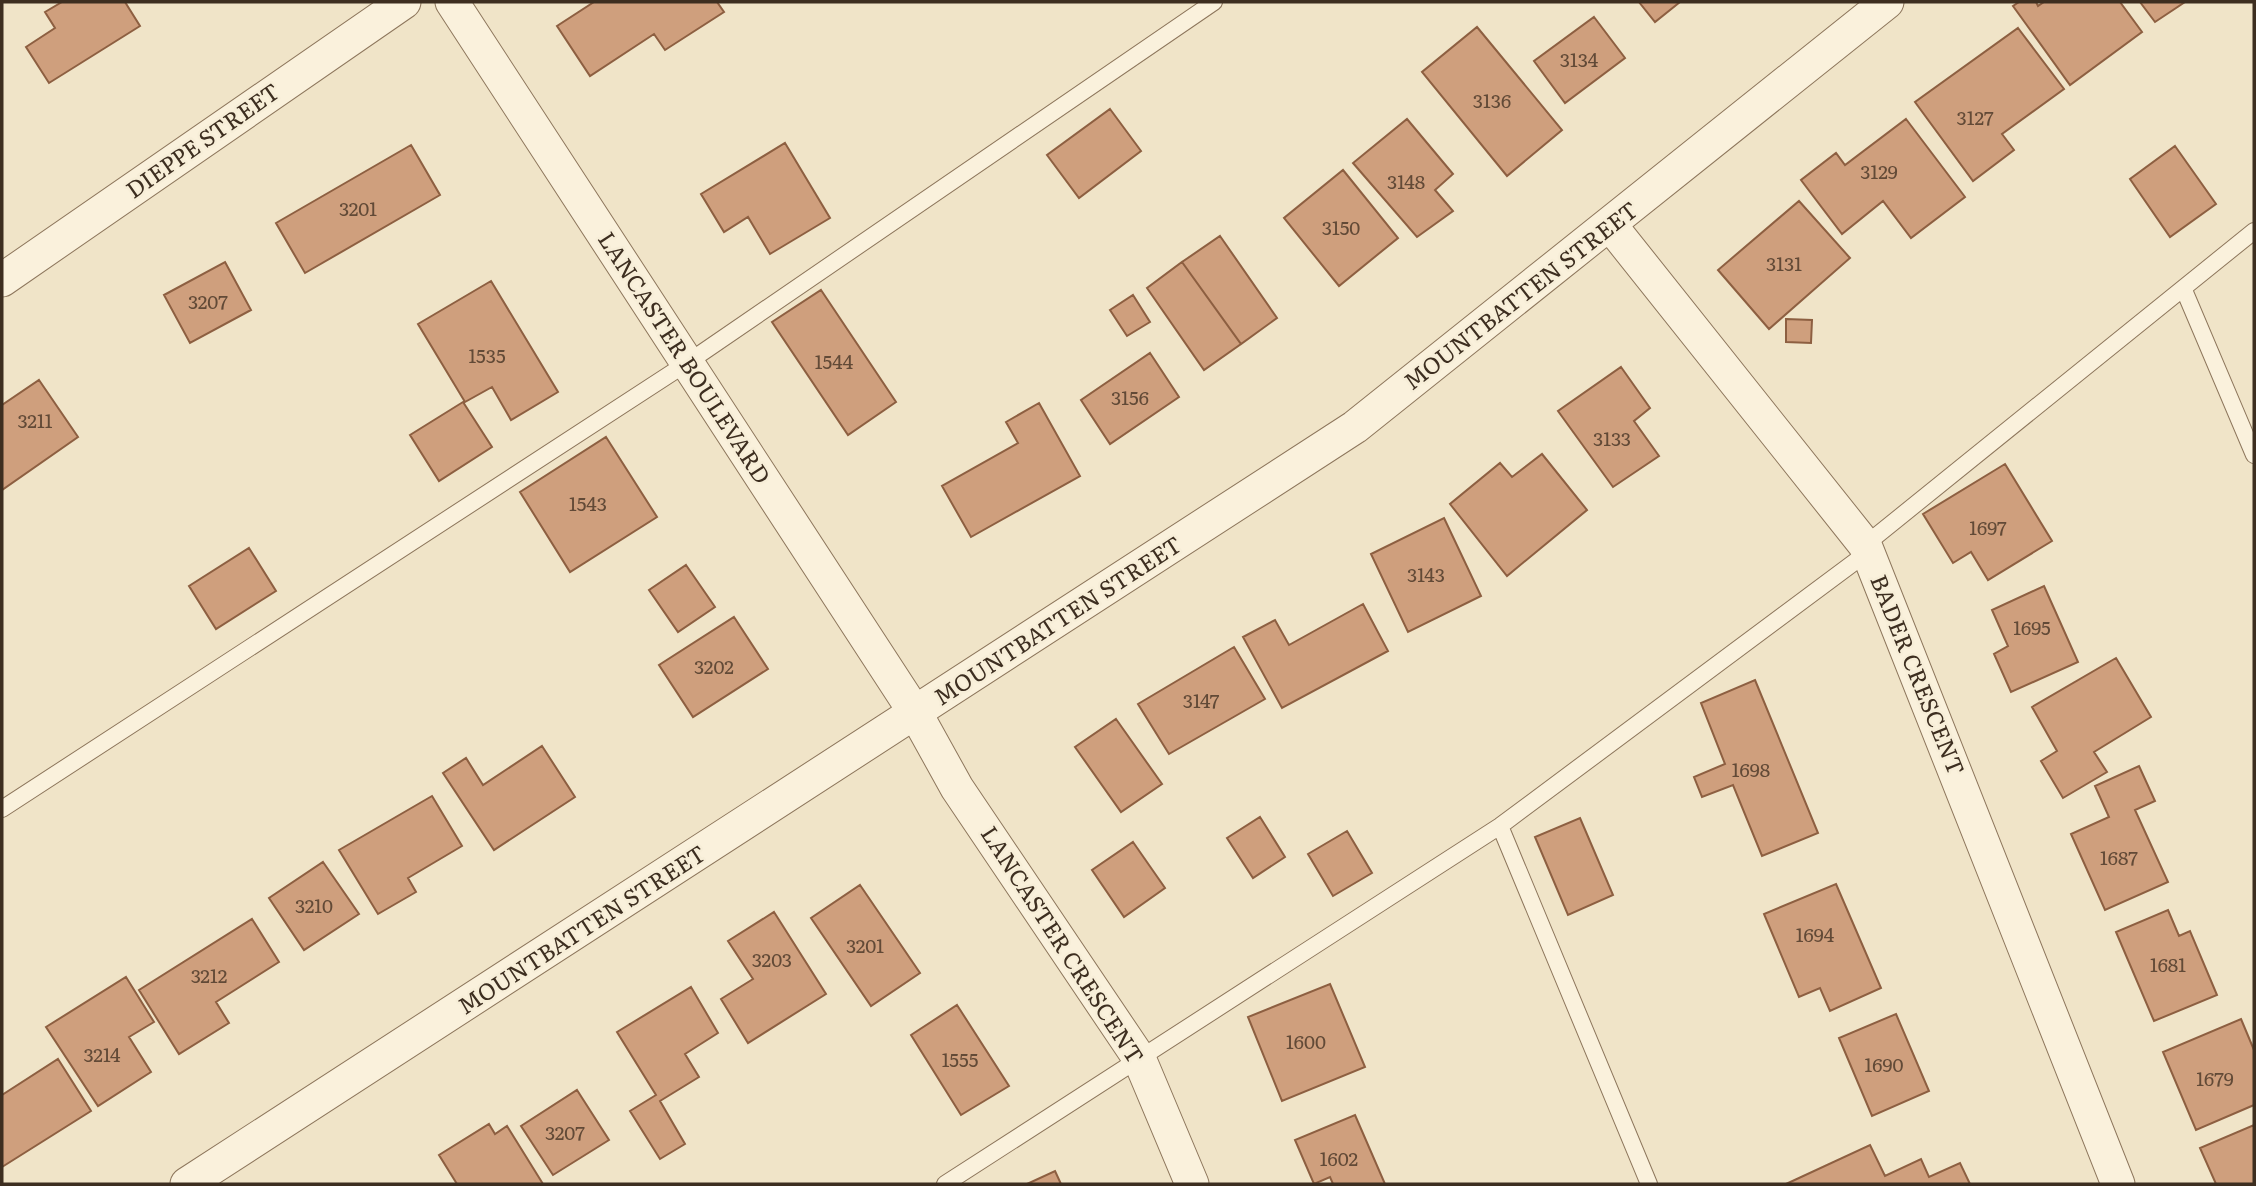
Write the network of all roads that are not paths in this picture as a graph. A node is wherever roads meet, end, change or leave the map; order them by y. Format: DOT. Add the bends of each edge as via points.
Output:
graph roads {
  1 [pos="404,2"];
  2 [pos="452,2"];
  3 [pos="1214,2"];
  4 [pos="1888,2"];
  5 [pos="1611,226"];
  6 [pos="2254,231"];
  7 [pos="2,280"];
  8 [pos="2184,290"];
  9 [pos="687,363"];
  10 [pos="2254,455"];
  11 [pos="1867,548"];
  12 [pos="916,714"];
  13 [pos="2,809"];
  14 [pos="1500,826"];
  15 [pos="1139,1058"];
  16 [pos="187,1184"];
  17 [pos="945,1184"];
  18 [pos="1192,1184"];
  19 [pos="1649,1184"];
  20 [pos="2118,1184"];
  1 -- 7 [label="street, DIEPPE STREET"];
  2 -- 9 [label="street, LANCASTER BOULEVARD"];
  3 -- 9 [label="lane"];
  4 -- 5 [label="street, MOUNTBATTEN STREET"];
  5 -- 11 [label="street, BADER CRESCENT"];
  5 -- 12 [label="street, MOUNTBATTEN STREET" via="1355,427"];
  6 -- 8 [label="lane"];
  8 -- 10 [label="lane"];
  8 -- 11 [label="lane"];
  9 -- 12 [label="street, LANCASTER BOULEVARD"];
  9 -- 13 [label="lane"];
  11 -- 14 [label="lane"];
  11 -- 20 [label="street, BADER CRESCENT"];
  12 -- 15 [label="street, LANCASTER CRESCENT" via="957,788"];
  12 -- 16 [label="street, MOUNTBATTEN STREET"];
  14 -- 15 [label="lane"];
  14 -- 19 [label="lane"];
  15 -- 17 [label="lane"];
  15 -- 18 [label="street, LANCASTER CRESCENT"];
}
